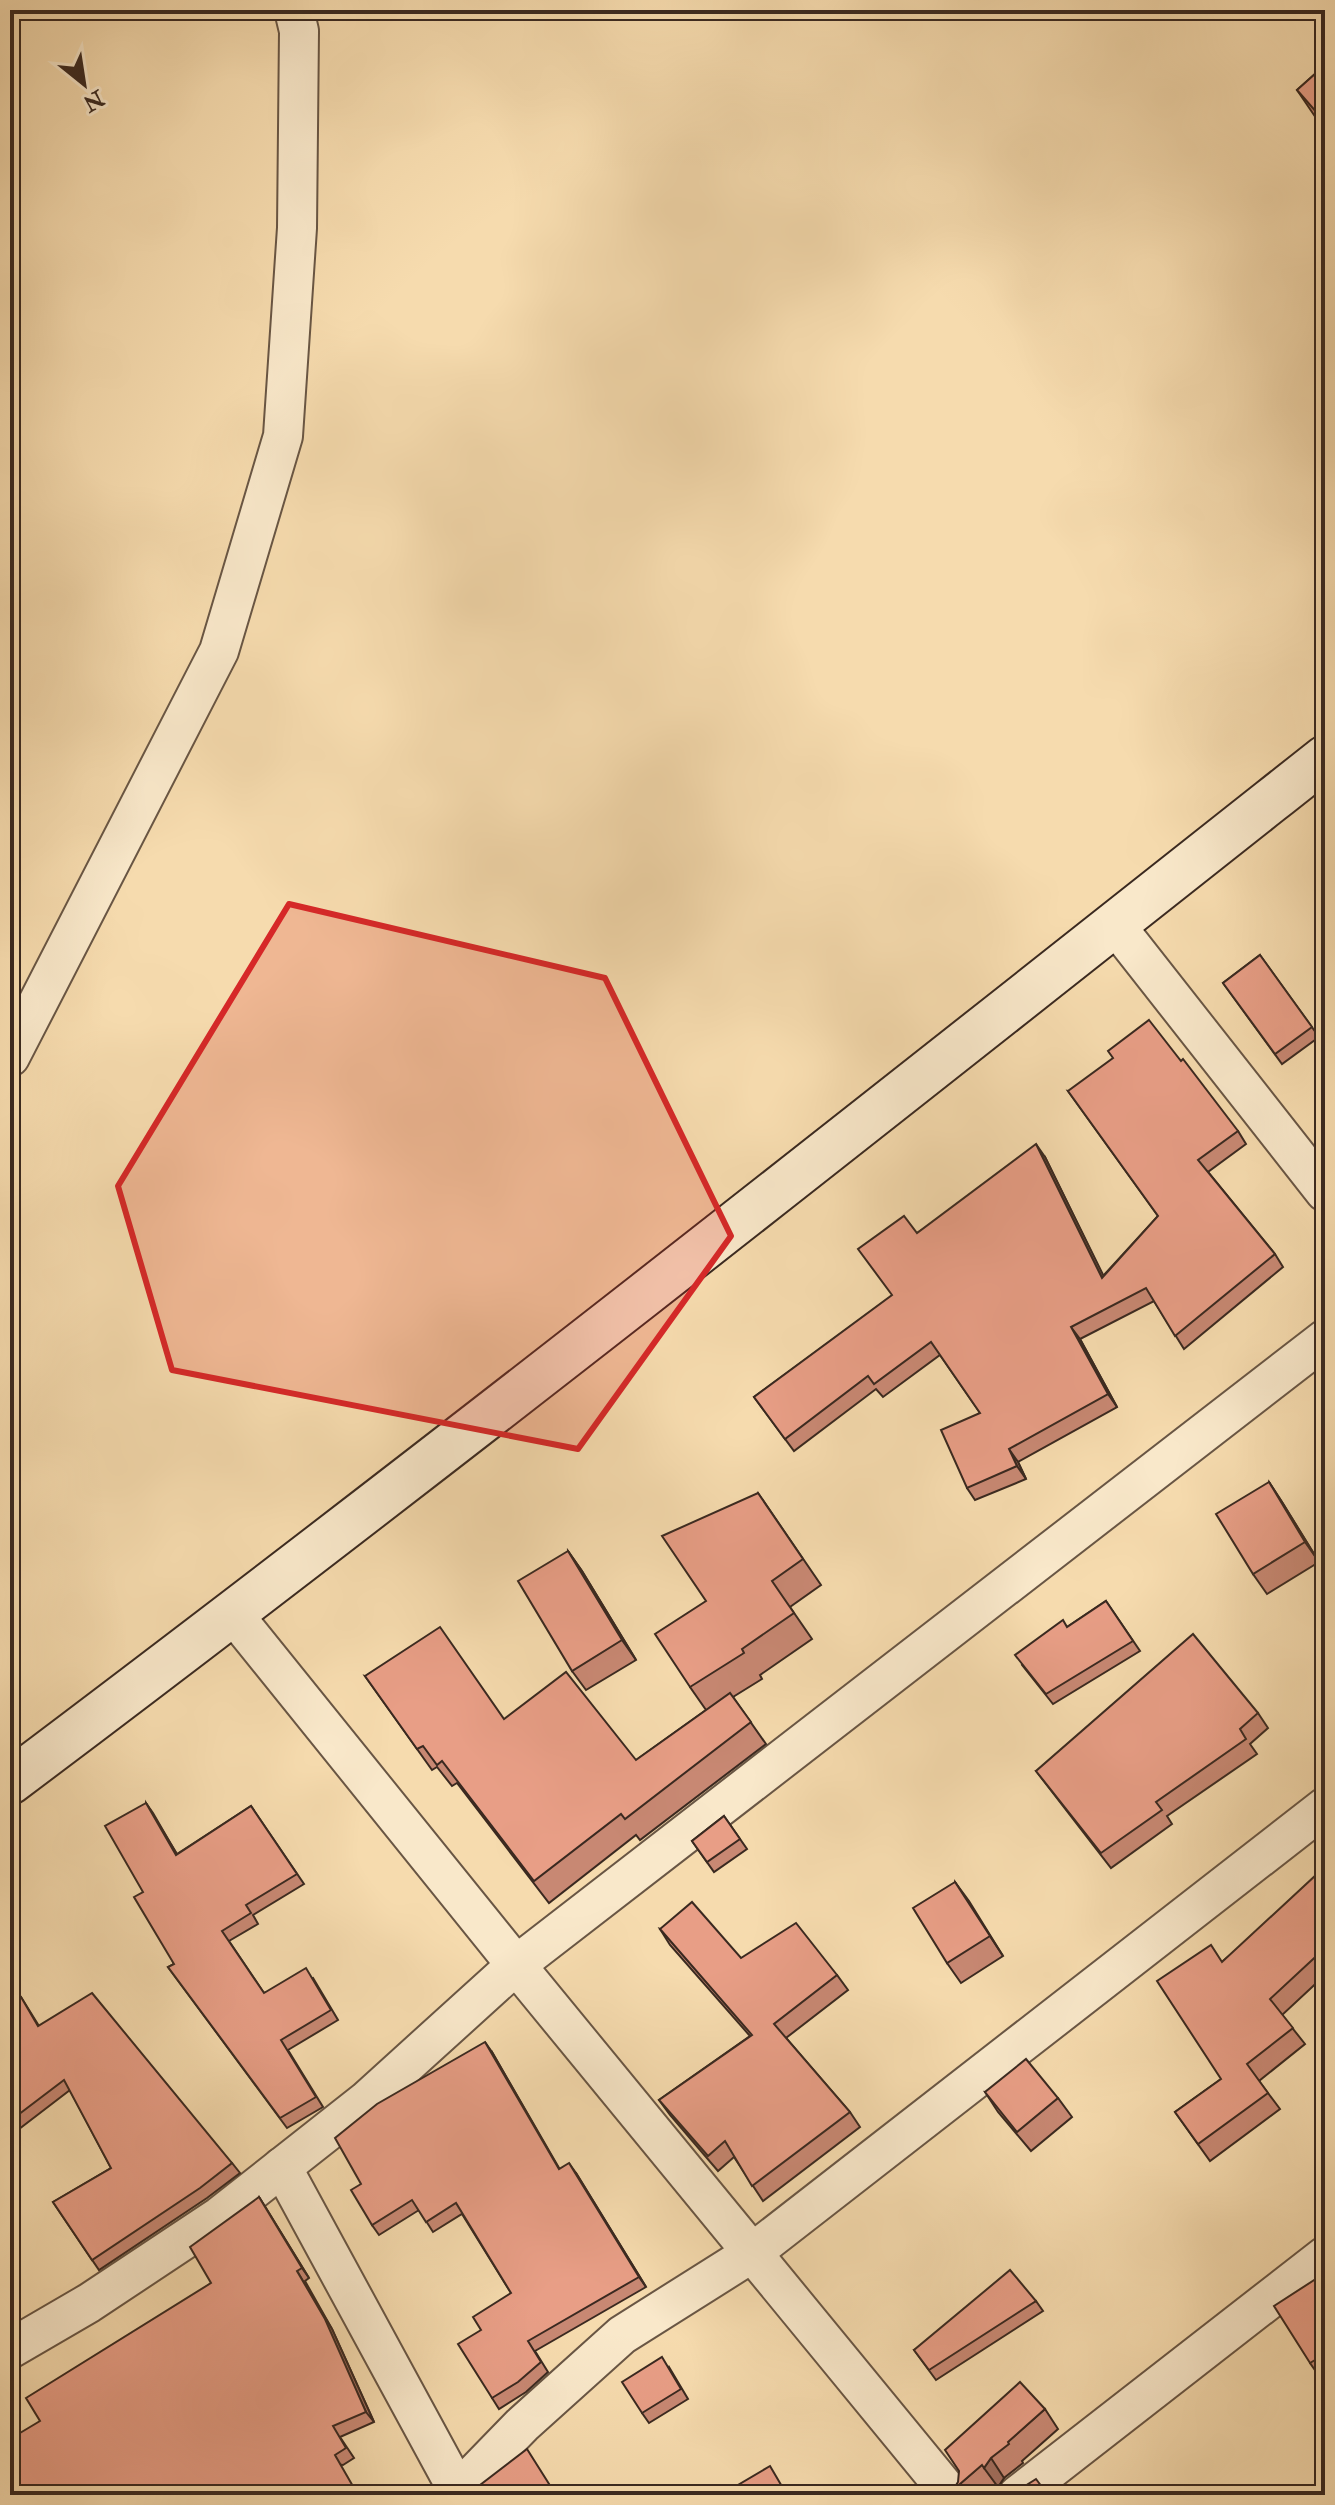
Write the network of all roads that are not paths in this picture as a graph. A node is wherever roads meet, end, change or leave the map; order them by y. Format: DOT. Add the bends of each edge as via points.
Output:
graph roads {
  1 [pos="294,10"];
  2 [pos="1325,758"];
  3 [pos="1116,926"];
  4 [pos="10,1057"];
  5 [pos="1325,1192"];
  6 [pos="1325,1339"];
  7 [pos="233,1614"];
  8 [pos="10,1782"];
  9 [pos="1325,1807"];
  10 [pos="516,1965"];
  11 [pos="282,2167"];
  12 [pos="752,2253"];
  13 [pos="1325,2256"];
  14 [pos="10,2349"];
  15 [pos="456,2493"];
  16 [pos="951,2495"];
  17 [pos="1018,2495"];
  1 -- 4 [label="street" via="299,31 297,228 283,436 219,651"];
  2 -- 3 [label="street"];
  3 -- 5 [label="street"];
  3 -- 7 [label="street"];
  6 -- 10 [label="street"];
  7 -- 8 [label="street"];
  7 -- 10 [label="street"];
  9 -- 12 [label="street"];
  10 -- 11 [label="street" via="366,2101"];
  10 -- 12 [label="street"];
  11 -- 14 [label="street" via="194,2233"];
  11 -- 15 [label="street"];
  12 -- 15 [label="street" via="622,2335"];
  12 -- 16 [label="street"];
  13 -- 17 [label="street"];
}
